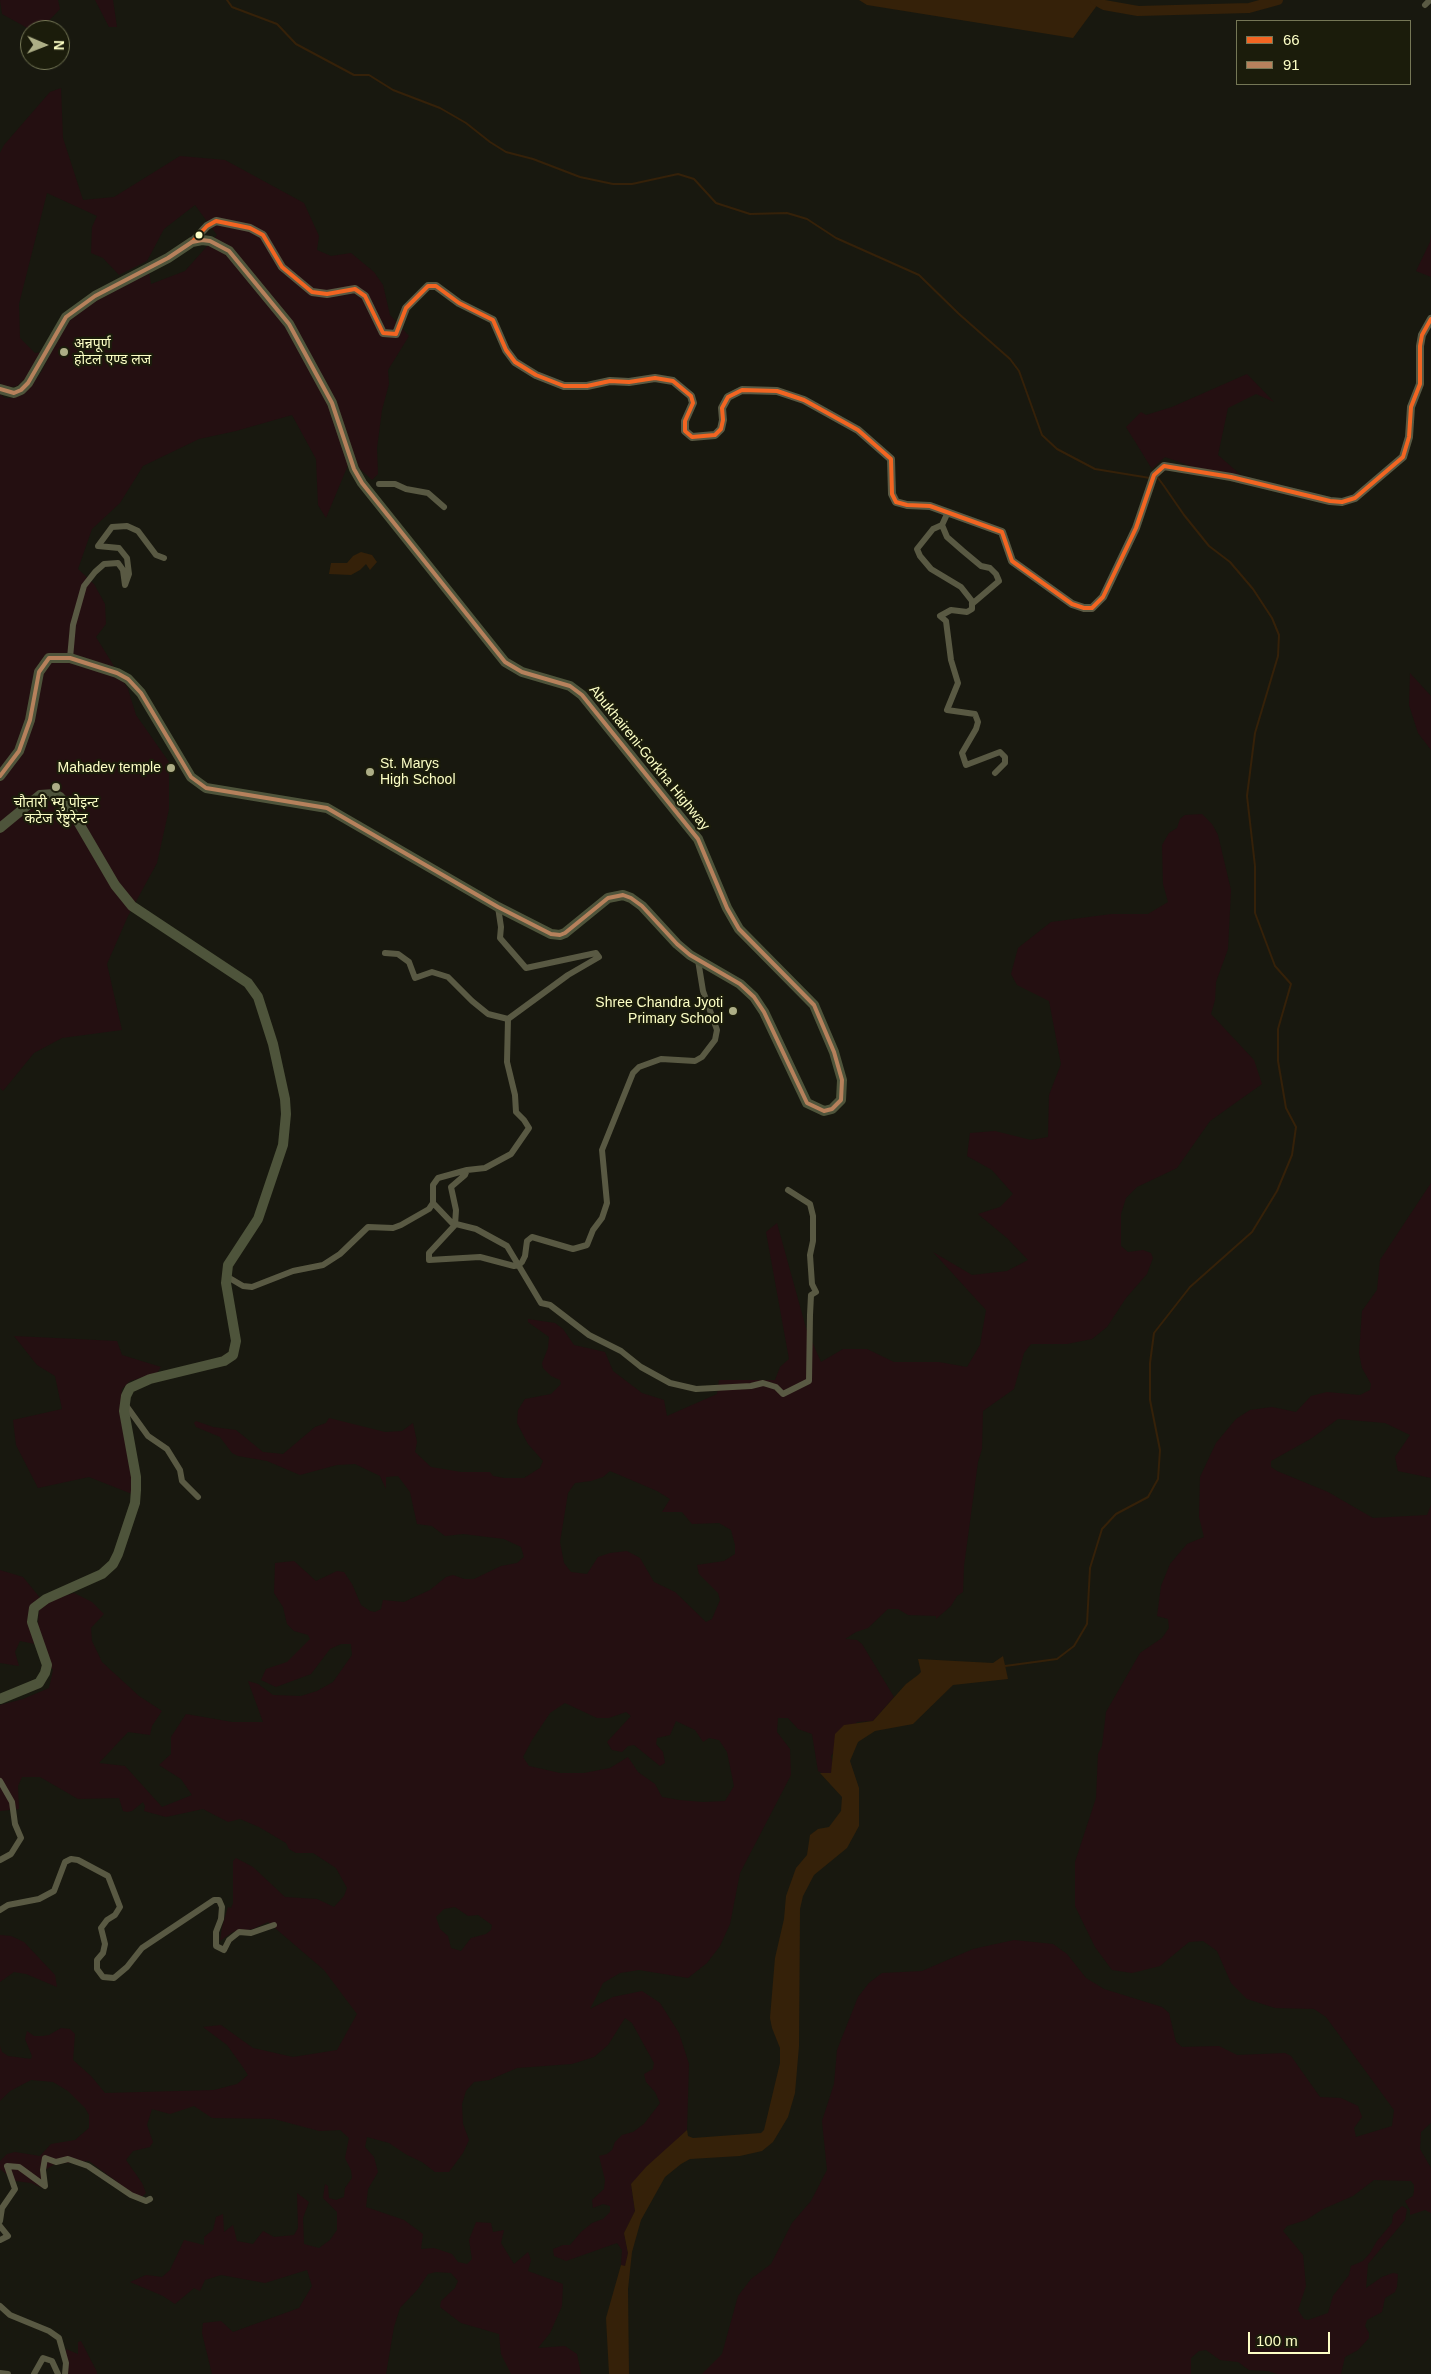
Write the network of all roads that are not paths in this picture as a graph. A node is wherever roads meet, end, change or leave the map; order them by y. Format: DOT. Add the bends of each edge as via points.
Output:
graph roads {
  1 [pos="1430,0"];
  2 [pos="1425,5"];
  3 [pos="192,242"];
  4 [pos="1431,319"];
  5 [pos="0,389"];
  6 [pos="379,484"];
  7 [pos="444,507"];
  8 [pos="948,512"];
  9 [pos="942,525"];
  10 [pos="164,558"];
  11 [pos="972,604"];
  12 [pos="70,658"];
  13 [pos="995,773"];
  14 [pos="0,776"];
  15 [pos="0,828"];
  16 [pos="498,907"];
  17 [pos="385,953"];
  18 [pos="698,960"];
  19 [pos="508,1019"];
  20 [pos="467,1170"];
  21 [pos="788,1190"];
  22 [pos="433,1203"];
  23 [pos="455,1225"];
  24 [pos="519,1265"];
  25 [pos="226,1276"];
  26 [pos="125,1403"];
  27 [pos="198,1496"];
  28 [pos="0,1699"];
  29 [pos="0,1781"];
  30 [pos="0,1860"];
  31 [pos="0,1910"];
  32 [pos="274,1925"];
  33 [pos="150,2199"];
  34 [pos="0,2221"];
  35 [pos="0,2226"];
  36 [pos="0,2240"];
  37 [pos="0,2306"];
  38 [pos="0,2373"];
  39 [pos="8,2374"];
  40 [pos="34,2374"];
  41 [pos="58,2374"];
  42 [pos="65,2374"];
  1 -- 2 [label="street"];
  3 -- 5 [label="main road" via="75,309 57,329 28,383 14,393"];
  3 -- 8 [label="street" via="216,221 250,228 263,235 282,267 312,292 327,294 356,289 364,296 383,333 396,334 406,308 428,286 436,286 459,303 493,320 514,362 536,375 564,386 655,378 674,381 691,396 693,403 686,420 686,431 692,437 716,435 721,429 722,408 728,397 742,390 777,391 804,400 858,430 892,459 892,494 896,502"];
  3 -- 18 [label="main road, Abukhaireni-Gorkha Highway" via="202,240 222,246 282,314 332,403 358,476 505,662 522,672 565,684 582,696 698,838 738,929 803,992 819,1015 842,1080 843,1095 836,1107 824,1111 807,1103 760,1005 740,984"];
  4 -- 8 [label="street" via="1421,340 1420,384 1411,407 1409,437 1403,457 1355,498 1330,501 1231,477 1164,466 1154,475 1136,528 1103,597 1092,608 1072,604 1012,561 1002,532"];
  6 -- 7 [label="street" via="395,484 428,493"];
  8 -- 9 [label="street"];
  9 -- 11 [label="street" via="933,529 917,549 931,569 962,587"];
  9 -- 11 [label="street" via="947,536 963,552 981,566 990,568 999,581"];
  10 -- 12 [label="street" via="156,555 138,531 127,526 112,527 98,546 119,548 127,558 129,574 125,585 118,562 104,564 84,586 73,625"];
  11 -- 13 [label="street" via="972,609 967,612 951,610 940,616 946,621 951,660 958,683 947,710 975,714 976,729 962,754 966,765 1000,752 1005,763"];
  12 -- 14 [label="main road, Abukhaireni-Gorkha Highway" via="49,658 43,664 36,681 30,720 19,750"];
  12 -- 16 [label="main road, Abukhaireni-Gorkha Highway" via="128,680 141,693 191,776 206,788 327,808"];
  15 -- 25 [label="main road" via="40,795 47,793 60,797 70,808 115,885 132,906 238,975 258,997 285,1099 286,1129 258,1219 228,1265"];
  16 -- 18 [label="main road, Abukhaireni-Gorkha Highway" via="544,931 560,935 608,898 623,895 642,906 677,944"];
  16 -- 19 [label="street" via="500,938 526,968 596,953 599,956"];
  17 -- 19 [label="street" via="398,954 410,962 414,978 432,972 448,976 488,1014"];
  18 -- 24 [label="street" via="703,991 717,1030 713,1043 702,1058 695,1061 666,1058 638,1067 632,1073 602,1150 607,1203 589,1242 584,1247 573,1249 532,1237 527,1241 525,1256"];
  19 -- 20 [label="street" via="507,1062 516,1112 529,1128 511,1154 485,1168"];
  20 -- 22 [label="street" via="438,1178 433,1185"];
  20 -- 23 [label="street" via="451,1187 456,1210"];
  21 -- 24 [label="street" via="810,1204 813,1240 810,1255 812,1284 816,1292 811,1295 810,1381 783,1394 776,1387 763,1383 696,1389 670,1383 621,1351 589,1335 550,1304 541,1303"];
  22 -- 23 [label="street"];
  22 -- 25 [label="street" via="429,1209 401,1226 368,1227 340,1254 323,1265 293,1271 252,1287 243,1286"];
  23 -- 24 [label="street" via="476,1229 503,1243"];
  23 -- 24 [label="street" via="429,1253 429,1260 480,1257"];
  25 -- 26 [label="main road" via="236,1341 233,1355 224,1361 134,1385 128,1391"];
  26 -- 27 [label="street" via="148,1436 167,1449 180,1470 182,1481"];
  26 -- 28 [label="main road" via="136,1490 135,1503 118,1554 102,1574 46,1599 34,1608 32,1622 46,1673 39,1683"];
  29 -- 30 [label="street" via="12,1802 21,1838 11,1854"];
  31 -- 32 [label="street" via="54,1892 66,1862 71,1859 108,1876 120,1907 101,1928 105,1944 97,1960 97,1969 103,1977 114,1978 127,1968 142,1948 214,1900 219,1900 222,1907 216,1946 224,1950 229,1940 240,1932 251,1933"];
  33 -- 34 [label="street" via="146,2201 131,2195 88,2166 68,2159 56,2162 45,2158 45,2186 19,2167 7,2166 15,2189 2,2208"];
  35 -- 36 [label="street" via="8,2236"];
  37 -- 42 [label="street" via="10,2315 59,2338 66,2363"];
  38 -- 39 [label="street"];
  40 -- 41 [label="street" via="43,2358 52,2360"];
}
